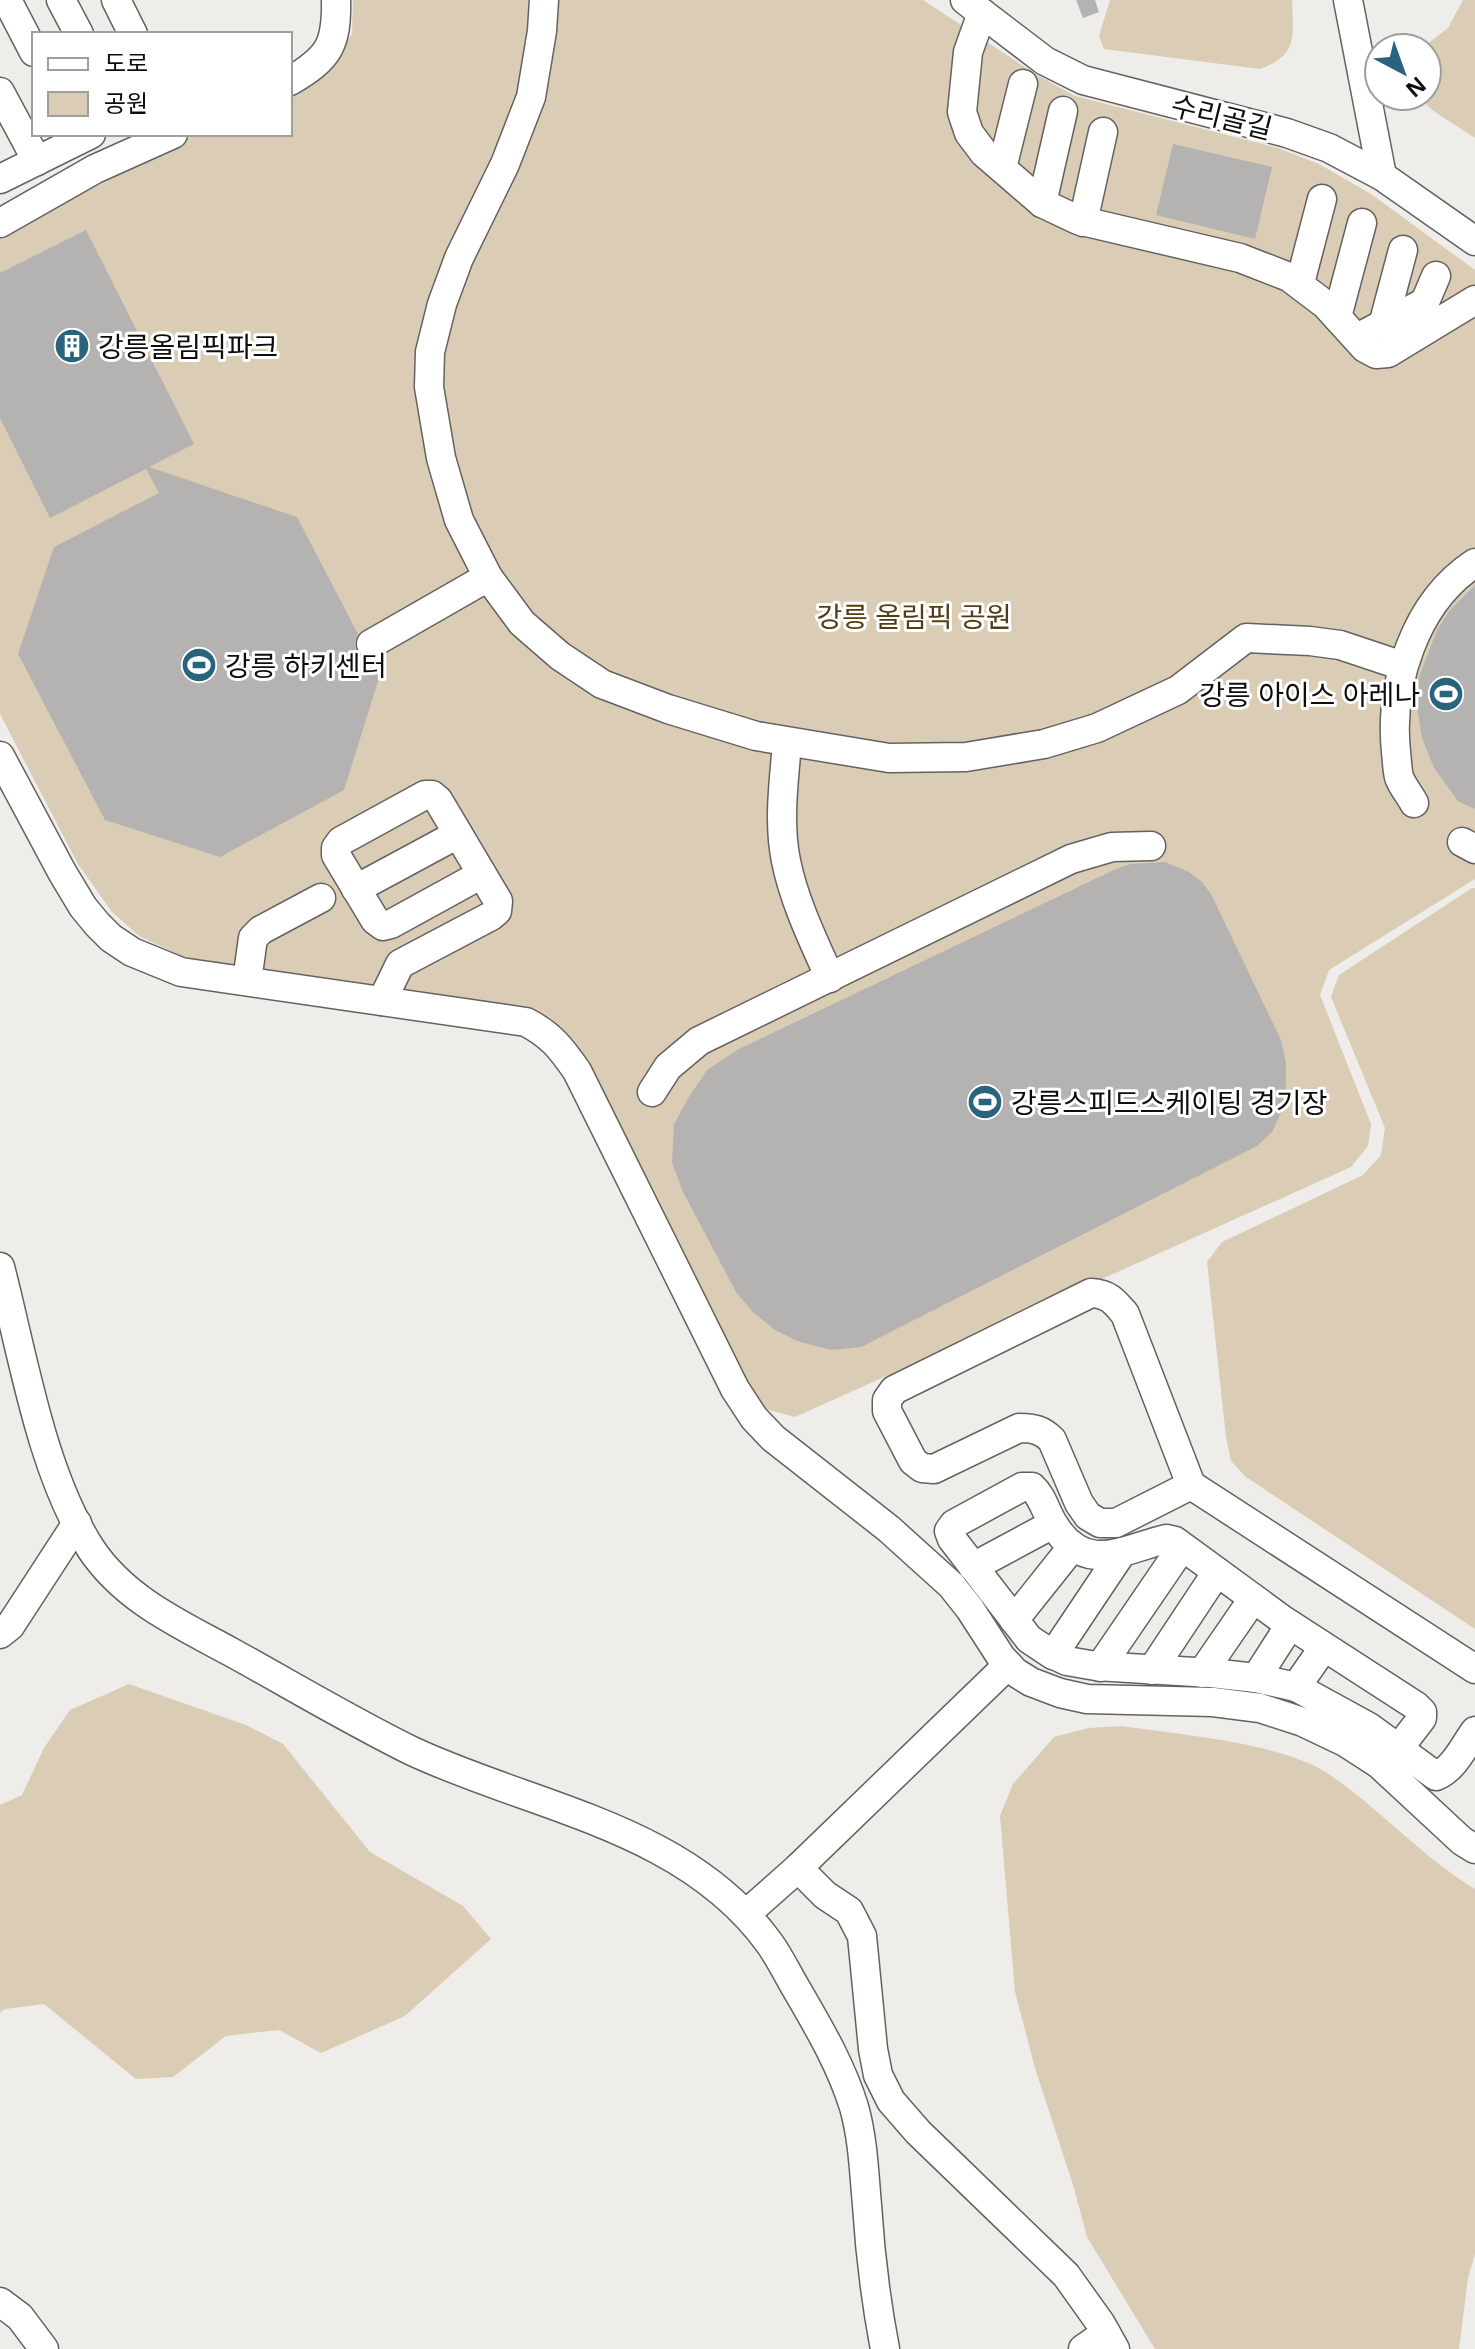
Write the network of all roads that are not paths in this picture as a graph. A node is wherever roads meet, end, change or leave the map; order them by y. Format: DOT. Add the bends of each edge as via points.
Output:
graph roads {
  1 [pos="61,0"];
  2 [pos="116,0"];
  3 [pos="336,0"];
  4 [pos="544,0"];
  5 [pos="1348,0"];
  6 [pos="3,1"];
  7 [pos="974,6"];
  8 [pos="78,32"];
  9 [pos="132,32"];
  10 [pos="32,49"];
  11 [pos="292,80"];
  12 [pos="1023,84"];
  13 [pos="0,92"];
  14 [pos="1063,111"];
  15 [pos="1103,132"];
  16 [pos="82,136"];
  17 [pos="169,136"];
  18 [pos="37,161"];
  19 [pos="1002,168"];
  20 [pos="95,169"];
  21 [pos="1382,176"];
  22 [pos="0,179"];
  23 [pos="1322,199"];
  24 [pos="1042,203"];
  25 [pos="1083,222"];
  26 [pos="0,223"];
  27 [pos="1362,223"];
  28 [pos="1475,241"];
  29 [pos="1403,250"];
  30 [pos="1436,276"];
  31 [pos="1300,283"];
  32 [pos="1475,300"];
  33 [pos="1337,317"];
  34 [pos="1383,325"];
  35 [pos="1357,338"];
  36 [pos="1475,563"];
  37 [pos="488,577"];
  38 [pos="371,644"];
  39 [pos="1403,666"];
  40 [pos="787,743"];
  41 [pos="0,756"];
  42 [pos="1414,803"];
  43 [pos="458,834"];
  44 [pos="1151,846"];
  45 [pos="482,874"];
  46 [pos="356,889"];
  47 [pos="321,898"];
  48 [pos="830,978"];
  49 [pos="247,981"];
  50 [pos="382,1001"];
  51 [pos="652,1092"];
  52 [pos="0,1267"];
  53 [pos="1191,1485"];
  54 [pos="77,1523"];
  55 [pos="1053,1524"];
  56 [pos="1073,1546"];
  57 [pos="1182,1547"];
  58 [pos="1122,1552"];
  59 [pos="973,1567"];
  60 [pos="1217,1572"];
  61 [pos="1253,1599"];
  62 [pos="1014,1620"];
  63 [pos="1290,1625"];
  64 [pos="0,1634"];
  65 [pos="1324,1647"];
  66 [pos="1053,1655"];
  67 [pos="1008,1665"];
  68 [pos="1100,1667"];
  69 [pos="1475,1669"];
  70 [pos="1152,1670"];
  71 [pos="1202,1673"];
  72 [pos="1256,1678"];
  73 [pos="1296,1687"];
  74 [pos="1475,1731"];
  75 [pos="1399,1748"];
  76 [pos="1475,1849"];
  77 [pos="798,1868"];
  78 [pos="746,1914"];
  79 [pos="0,2302"];
  80 [pos="1101,2344"];
  81 [pos="44,2349"];
  82 [pos="885,2349"];
  1 -- 8 [label="street"];
  2 -- 9 [label="street"];
  3 -- 11 [label="street" via="329,51"];
  4 -- 37 [label="street" via="531,97 459,258 430,352 429,387 441,458 459,520"];
  5 -- 21 [label="street"];
  6 -- 10 [label="street"];
  7 -- 19 [label="street" via="962,112 969,133"];
  7 -- 21 [label="street, 수리골길" via="1045,61 1083,80 1287,133"];
  12 -- 19 [label="street"];
  13 -- 18 [label="street"];
  14 -- 24 [label="street"];
  15 -- 25 [label="street"];
  16 -- 18 [label="street"];
  16 -- 20 [label="street"];
  17 -- 20 [label="street"];
  18 -- 22 [label="street"];
  19 -- 24 [label="street"];
  20 -- 26 [label="street"];
  21 -- 28 [label="street, 수리골길"];
  23 -- 31 [label="street"];
  24 -- 25 [label="street"];
  25 -- 31 [label="street" via="1240,258"];
  27 -- 33 [label="street"];
  29 -- 34 [label="street"];
  30 -- 34 [label="street" via="1425,302"];
  31 -- 33 [label="street"];
  32 -- 35 [label="street" via="1388,353 1376,354"];
  33 -- 35 [label="street"];
  34 -- 35 [label="street"];
  36 -- 39 [label="street" via="1457,575 1423,620"];
  37 -- 38 [label="street"];
  37 -- 40 [label="street" via="522,623 602,684"];
  39 -- 40 [label="street" via="1340,645 1246,638 1178,690 1097,728 1044,744 966,757 889,758"];
  39 -- 42 [label="street" via="1394,725 1399,777"];
  40 -- 48 [label="street" via="782,804 786,860"];
  41 -- 49 [label="street" via="83,907 111,938 181,972"];
  43 -- 45 [label="street"];
  43 -- 46 [label="street"];
  43 -- 46 [label="street" via="438,800 425,795 341,841 336,855"];
  44 -- 48 [label="street" via="1112,847 1071,859"];
  45 -- 46 [label="street" via="383,926"];
  45 -- 50 [label="street" via="498,901 497,911 400,964"];
  47 -- 49 [label="street" via="253,938"];
  48 -- 51 [label="street" via="699,1041 668,1067"];
  49 -- 50 [label="street"];
  50 -- 67 [label="street" via="526,1022 562,1049 754,1418 951,1585"];
  52 -- 54 [label="street" via="35,1410"];
  53 -- 53 [label="street" via="1125,1314 1103,1294 1091,1293 894,1390 887,1400 887,1411 913,1461 922,1468 934,1469 1019,1428 1044,1432 1079,1503 1100,1523 1116,1523"];
  53 -- 69 [label="street"];
  54 -- 64 [label="street"];
  54 -- 78 [label="street" via="108,1570 150,1608 411,1750 655,1847 704,1878"];
  55 -- 56 [label="street"];
  55 -- 59 [label="street"];
  55 -- 59 [label="street" via="1038,1493 1022,1487 949,1531"];
  56 -- 58 [label="street" via="1091,1555"];
  56 -- 62 [label="street"];
  57 -- 58 [label="street" via="1166,1539"];
  57 -- 60 [label="street"];
  57 -- 68 [label="street"];
  58 -- 66 [label="street"];
  59 -- 62 [label="street"];
  60 -- 61 [label="street"];
  60 -- 70 [label="street"];
  61 -- 63 [label="street"];
  61 -- 71 [label="street"];
  62 -- 66 [label="street" via="1029,1639"];
  63 -- 65 [label="street"];
  63 -- 72 [label="street"];
  65 -- 73 [label="street"];
  65 -- 75 [label="street" via="1422,1712"];
  66 -- 68 [label="street"];
  67 -- 76 [label="street" via="1031,1682 1087,1699 1213,1702 1260,1708 1303,1722 1379,1764"];
  67 -- 77 [label="street"];
  68 -- 70 [label="street"];
  70 -- 71 [label="street"];
  71 -- 72 [label="street"];
  72 -- 73 [label="street"];
  73 -- 75 [label="street"];
  74 -- 75 [label="street" via="1450,1767 1436,1776"];
  77 -- 78 [label="street"];
  77 -- 80 [label="street" via="849,1911 862,1936 873,2049 891,2101 1066,2275"];
  78 -- 82 [label="street" via="812,2015 855,2109"];
  79 -- 81 [label="street" via="20,2317"];
}
